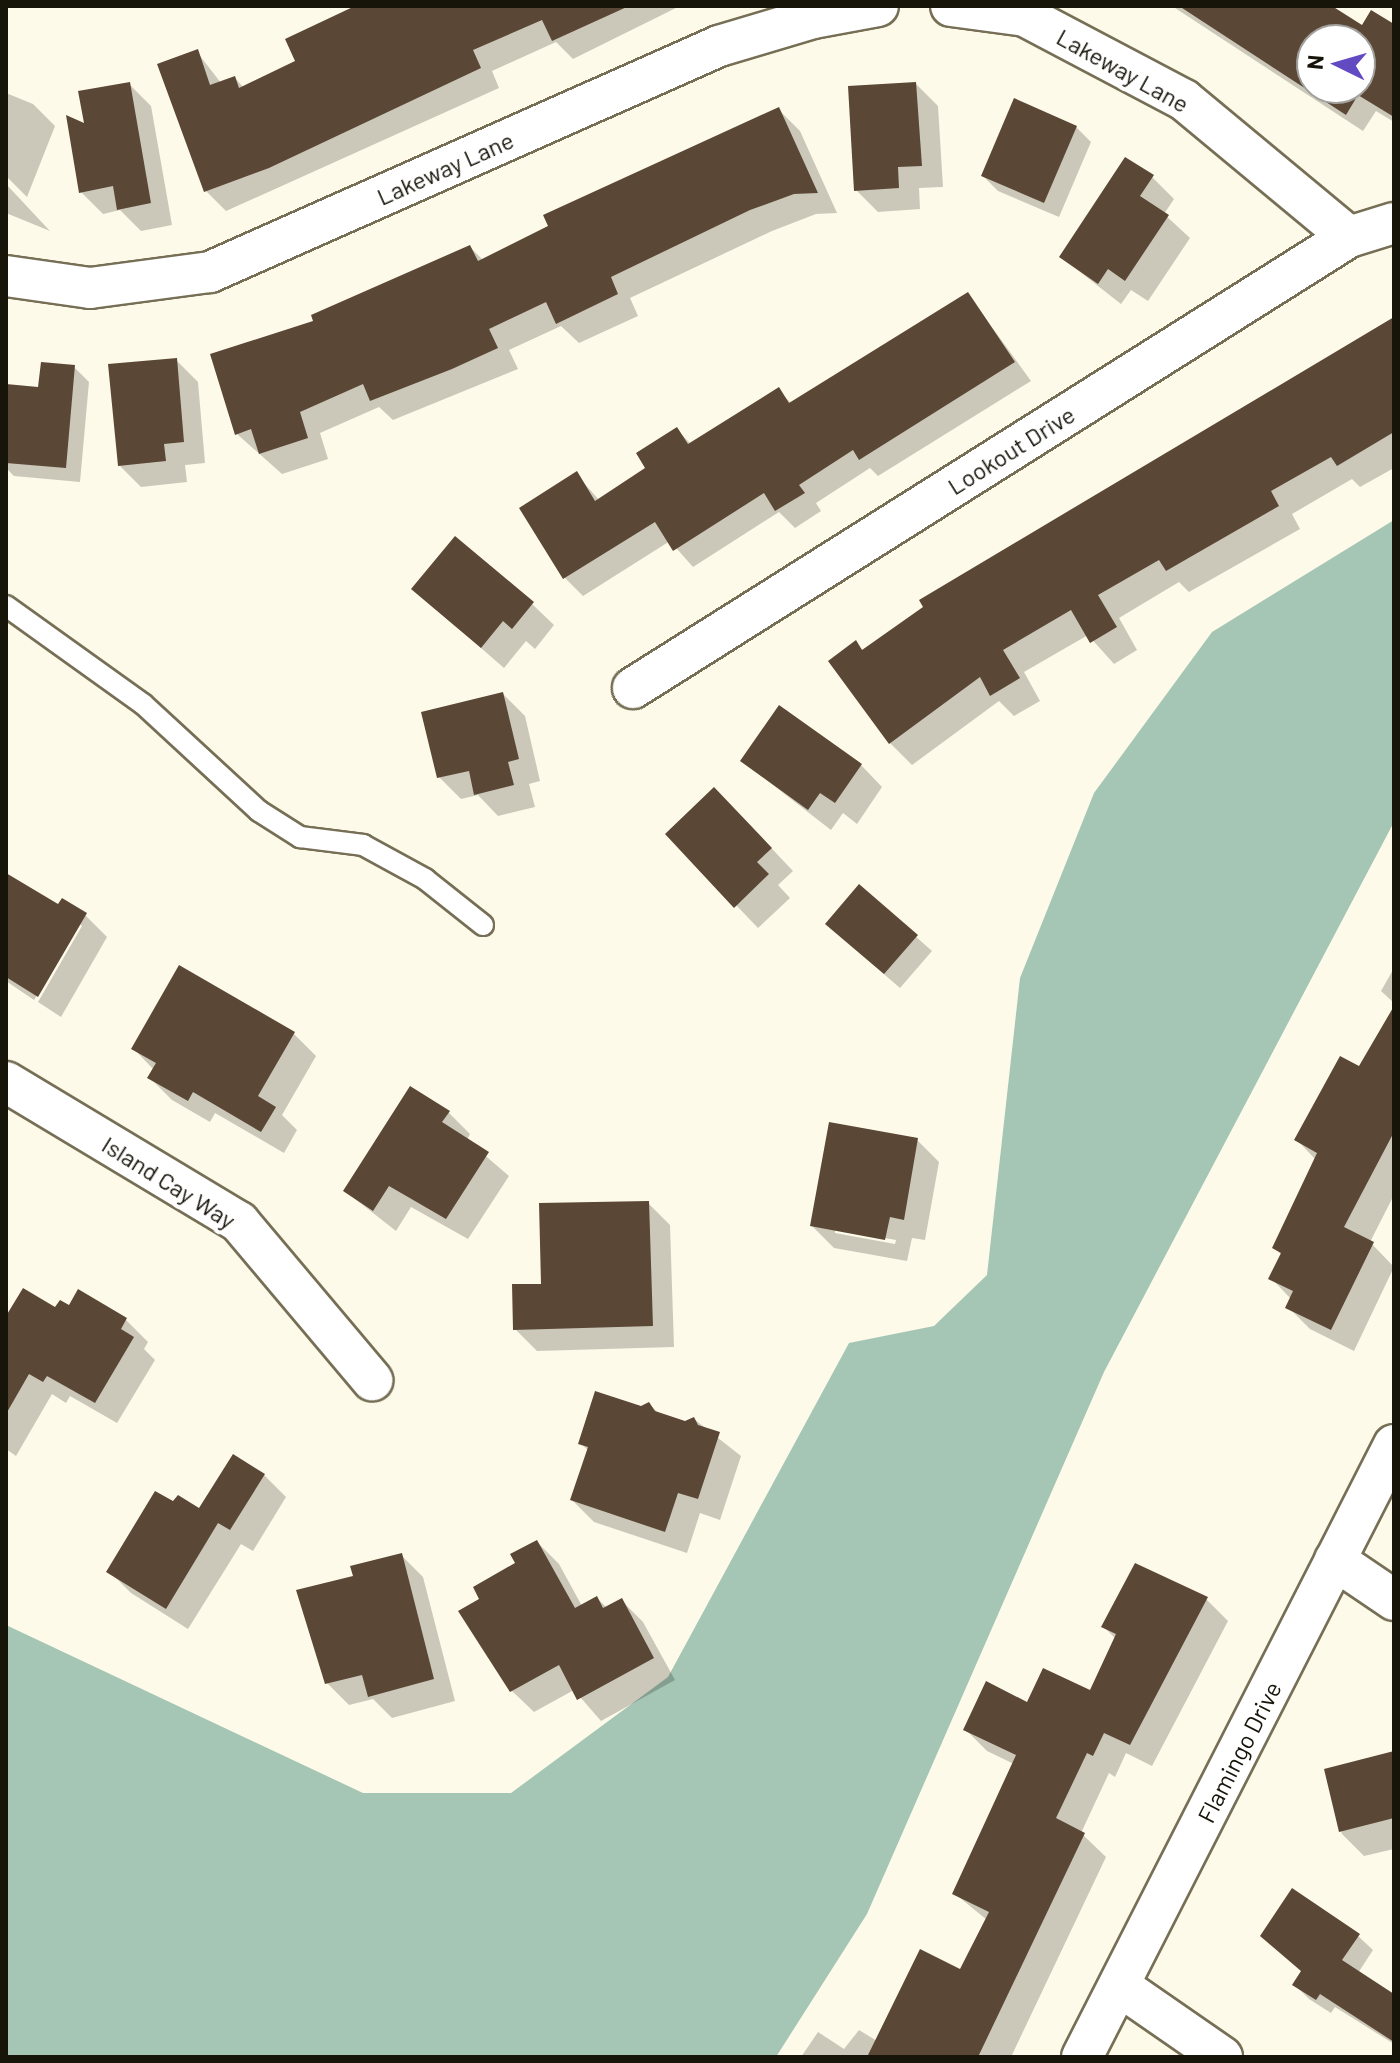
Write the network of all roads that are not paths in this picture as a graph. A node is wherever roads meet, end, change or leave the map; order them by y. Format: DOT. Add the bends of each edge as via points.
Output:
graph roads {
  1 [pos="878,6"];
  2 [pos="951,6"];
  3 [pos="1394,223"];
  4 [pos="1349,237"];
  5 [pos="6,276"];
  6 [pos="6,606"];
  7 [pos="633,688"];
  8 [pos="483,925"];
  9 [pos="6,1082"];
  10 [pos="372,1380"];
  11 [pos="1388,1470"];
  12 [pos="1335,1560"];
  13 [pos="1394,1600"];
  14 [pos="1121,1987"];
  15 [pos="1082,2057"];
  16 [pos="1222,2057"];
  1 -- 5 [label="street, Lakeway Lane" via="813,18 719,46 210,272 90,288"];
  2 -- 4 [label="street, Lakeway Lane" via="1025,16 1184,100"];
  3 -- 4 [label="street, Lookout Drive"];
  4 -- 7 [label="street, Lookout Drive"];
  6 -- 8 [label="lane" via="143,704 259,811 300,837 363,845 425,879"];
  9 -- 10 [label="street, Island Cay Way" via="239,1222"];
  11 -- 12 [label="street, Flamingo Drive"];
  12 -- 13 [label="street"];
  12 -- 14 [label="street, Flamingo Drive"];
  14 -- 15 [label="street, Flamingo Drive"];
  14 -- 16 [label="street"];
}
